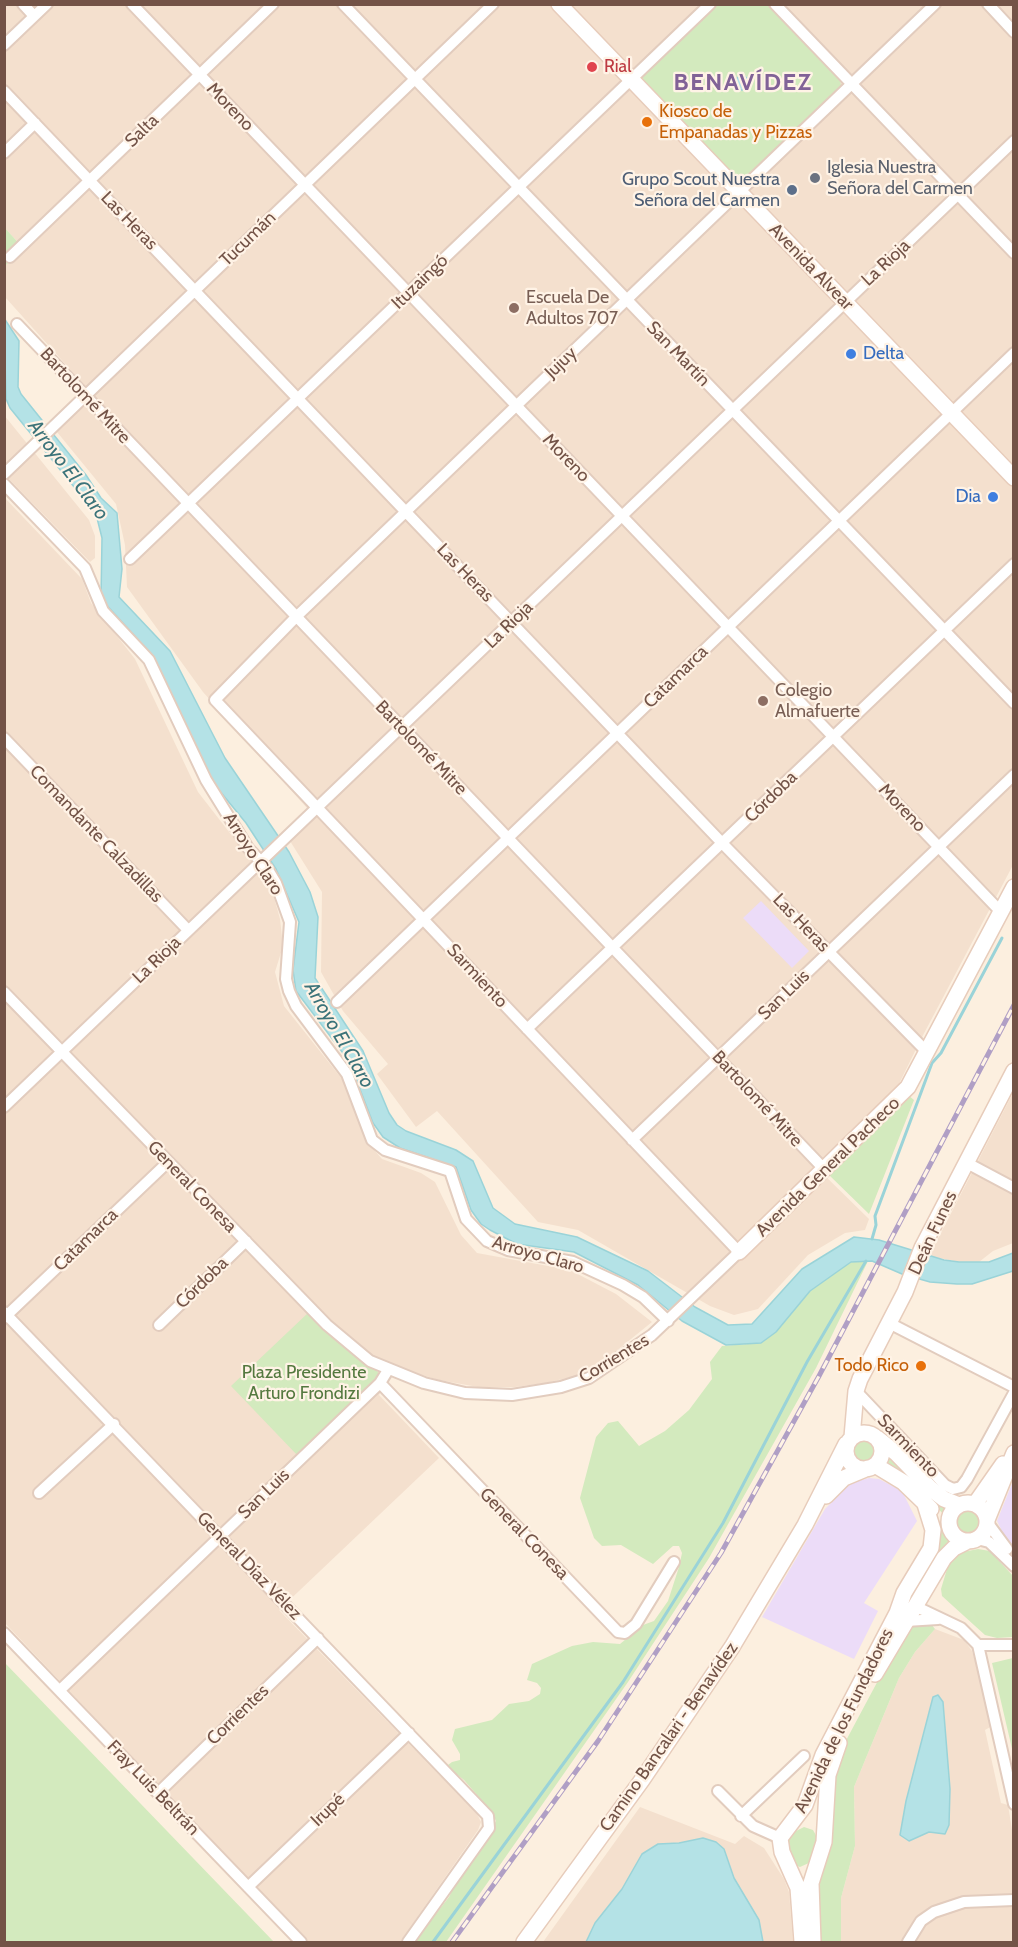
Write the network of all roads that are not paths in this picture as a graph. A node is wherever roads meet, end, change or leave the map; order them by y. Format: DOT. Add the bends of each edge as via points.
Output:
graph roads {
  1 [pos="23,4"];
  2 [pos="47,4"];
  3 [pos="132,4"];
  4 [pos="273,4"];
  5 [pos="343,4"];
  6 [pos="493,4"];
  7 [pos="559,4"];
  8 [pos="710,4"];
  9 [pos="776,4"];
  10 [pos="935,4"];
  11 [pos="988,4"];
  12 [pos="34,16"];
  13 [pos="1014,32"];
  14 [pos="4,45"];
  15 [pos="199,75"];
  16 [pos="415,79"];
  17 [pos="632,80"];
  18 [pos="852,84"];
  19 [pos="4,91"];
  20 [pos="35,123"];
  21 [pos="1014,141"];
  22 [pos="4,153"];
  23 [pos="90,181"];
  24 [pos="305,185"];
  25 [pos="519,188"];
  26 [pos="739,192"];
  27 [pos="957,195"];
  28 [pos="1014,253"];
  29 [pos="10,256"];
  30 [pos="195,290"];
  31 [pos="408,293"];
  32 [pos="626,300"];
  33 [pos="844,302"];
  34 [pos="17,324"];
  35 [pos="1014,353"];
  36 [pos="85,397"];
  37 [pos="299,398"];
  38 [pos="516,406"];
  39 [pos="733,410"];
  40 [pos="951,413"];
  41 [pos="4,474"];
  42 [pos="1014,478"];
  43 [pos="4,484"];
  44 [pos="186,504"];
  45 [pos="405,512"];
  46 [pos="622,516"];
  47 [pos="839,521"];
  48 [pos="130,559"];
  49 [pos="1014,564"];
  50 [pos="296,617"];
  51 [pos="513,622"];
  52 [pos="729,626"];
  53 [pos="943,632"];
  54 [pos="215,700"];
  55 [pos="1014,703"];
  56 [pos="402,728"];
  57 [pos="619,732"];
  58 [pos="833,737"];
  59 [pos="4,738"];
  60 [pos="1014,775"];
  61 [pos="316,809"];
  62 [pos="507,838"];
  63 [pos="723,844"];
  64 [pos="939,846"];
  65 [pos="263,860"];
  66 [pos="1013,888"];
  67 [pos="1007,914"];
  68 [pos="422,919"];
  69 [pos="188,930"];
  70 [pos="613,948"];
  71 [pos="829,952"];
  72 [pos="4,992"];
  73 [pos="337,1002"];
  74 [pos="527,1029"];
  75 [pos="62,1052"];
  76 [pos="927,1052"];
  77 [pos="718,1058"];
  78 [pos="1014,1071"];
  79 [pos="4,1107"];
  80 [pos="632,1140"];
  81 [pos="168,1162"];
  82 [pos="967,1163"];
  83 [pos="825,1170"];
  84 [pos="1014,1188"];
  85 [pos="246,1241"];
  86 [pos="739,1252"];
  87 [pos="6,1315"];
  88 [pos="670,1319"];
  89 [pos="889,1323"];
  90 [pos="159,1325"];
  91 [pos="388,1370"];
  92 [pos="380,1383"];
  93 [pos="1014,1387"];
  94 [pos="1014,1393"];
  95 [pos="855,1394"];
  96 [pos="114,1424"];
  97 [pos="873,1436"];
  98 [pos="849,1440"];
  99 [pos="1014,1446"];
  100 [pos="1014,1453"];
  101 [pos="871,1467"];
  102 [pos="39,1493"];
  103 [pos="924,1502"];
  104 [pos="975,1504"];
  105 [pos="959,1505"];
  106 [pos="987,1521"];
  107 [pos="805,1525"];
  108 [pos="950,1527"];
  109 [pos="220,1536"];
  110 [pos="972,1540"];
  111 [pos="1014,1556"];
  112 [pos="674,1562"];
  113 [pos="1014,1566"];
  114 [pos="910,1608"];
  115 [pos="947,1621"];
  116 [pos="4,1633"];
  117 [pos="318,1638"];
  118 [pos="978,1645"];
  119 [pos="1014,1645"];
  120 [pos="60,1690"];
  121 [pos="409,1733"];
  122 [pos="804,1756"];
  123 [pos="718,1791"];
  124 [pos="158,1793"];
  125 [pos="1014,1804"];
  126 [pos="741,1816"];
  127 [pos="795,1821"];
  128 [pos="825,1830"];
  129 [pos="780,1838"];
  130 [pos="787,1862"];
  131 [pos="818,1862"];
  132 [pos="248,1887"];
  133 [pos="1014,1900"];
  134 [pos="301,1942"];
  135 [pos="408,1942"];
  136 [pos="524,1942"];
  137 [pos="802,1942"];
  138 [pos="813,1942"];
  139 [pos="908,1942"];
  1 -- 12 [label="street"];
  2 -- 12 [label="street"];
  3 -- 15 [label="street, Moreno"];
  4 -- 15 [label="street, Salta"];
  5 -- 16 [label="street, San Martín"];
  6 -- 16 [label="street, Tucumán"];
  7 -- 17 [label="street, Avenida Alvear"];
  8 -- 17 [label="street, Ituzaingó"];
  9 -- 18 [label="street"];
  10 -- 18 [label="street, Jujuy"];
  11 -- 13 [label="street"];
  12 -- 14 [label="street"];
  15 -- 23 [label="street, Salta"];
  15 -- 24 [label="street, Moreno"];
  16 -- 24 [label="street, Tucumán"];
  16 -- 25 [label="street, San Martín"];
  17 -- 25 [label="street, Ituzaingó"];
  17 -- 26 [label="street, Avenida Alvear"];
  18 -- 26 [label="street, Jujuy"];
  18 -- 27 [label="street"];
  19 -- 20 [label="street, Las Heras"];
  20 -- 22 [label="street"];
  20 -- 23 [label="street, Las Heras"];
  21 -- 27 [label="street, La Rioja"];
  23 -- 29 [label="street, Salta"];
  23 -- 30 [label="street, Las Heras"];
  24 -- 30 [label="street, Tucumán"];
  24 -- 31 [label="street, Moreno"];
  25 -- 31 [label="street, Ituzaingó"];
  25 -- 32 [label="street, San Martín"];
  26 -- 32 [label="street, Jujuy"];
  26 -- 33 [label="street, Avenida Alvear"];
  27 -- 28 [label="street"];
  27 -- 33 [label="street, La Rioja"];
  30 -- 36 [label="street, Tucumán"];
  30 -- 37 [label="street, Las Heras"];
  31 -- 37 [label="street, Ituzaingó"];
  31 -- 38 [label="street, Moreno"];
  32 -- 38 [label="street, Jujuy"];
  32 -- 39 [label="street, San Martín"];
  33 -- 39 [label="street, La Rioja"];
  33 -- 40 [label="street, Avenida Alvear"];
  34 -- 36 [label="street, Bartolomé Mitre"];
  35 -- 40 [label="street, Catamarca"];
  36 -- 41 [label="street, Tucumán"];
  36 -- 44 [label="street, Bartolomé Mitre"];
  37 -- 44 [label="street, Ituzaingó"];
  37 -- 45 [label="street, Las Heras"];
  38 -- 45 [label="street, Jujuy"];
  38 -- 46 [label="street, Moreno"];
  39 -- 46 [label="street, La Rioja"];
  39 -- 47 [label="street, San Martín"];
  40 -- 42 [label="street, Avenida Alvear"];
  40 -- 47 [label="street, Catamarca"];
  43 -- 65 [label="street, Arroyo Claro" via="89,573 98,603 149,660 206,780 248,848"];
  44 -- 48 [label="street, Ituzaingó"];
  44 -- 50 [label="street, Bartolomé Mitre"];
  45 -- 50 [label="street, Jujuy"];
  45 -- 51 [label="street, Las Heras"];
  46 -- 51 [label="street, La Rioja"];
  46 -- 52 [label="street, Moreno"];
  47 -- 52 [label="street, Catamarca"];
  47 -- 53 [label="street, San Martín"];
  49 -- 53 [label="street, Córdoba"];
  50 -- 54 [label="street, Jujuy"];
  50 -- 56 [label="street, Bartolomé Mitre"];
  51 -- 56 [label="street, La Rioja"];
  51 -- 57 [label="street, Las Heras"];
  52 -- 57 [label="street, Catamarca"];
  52 -- 58 [label="street, Moreno"];
  53 -- 55 [label="street, San Martín"];
  53 -- 58 [label="street, Córdoba"];
  54 -- 61 [label="street, Sarmiento"];
  56 -- 61 [label="street, La Rioja"];
  56 -- 62 [label="street, Bartolomé Mitre"];
  57 -- 62 [label="street, Catamarca"];
  57 -- 63 [label="street, Las Heras"];
  58 -- 63 [label="street, Córdoba"];
  58 -- 64 [label="street, Moreno"];
  59 -- 69 [label="street, Comandante Calzadillas"];
  60 -- 64 [label="street, San Luis"];
  61 -- 65 [label="street, La Rioja"];
  61 -- 68 [label="street, Sarmiento"];
  62 -- 68 [label="street, Catamarca"];
  62 -- 70 [label="street, Bartolomé Mitre"];
  63 -- 70 [label="street, Córdoba"];
  63 -- 71 [label="street, Las Heras"];
  64 -- 67 [label="street, Moreno"];
  64 -- 71 [label="street, San Luis"];
  65 -- 69 [label="street, La Rioja"];
  65 -- 88 [label="street, Arroyo Claro" via="290,922 286,979 289,991 347,1074 377,1146 450,1171 466,1219 487,1241 508,1250 573,1262 623,1285"];
  66 -- 67 [label="street, Avenida General Pacheco"];
  67 -- 76 [label="street, Avenida General Pacheco"];
  68 -- 73 [label="street, Catamarca"];
  68 -- 74 [label="street, Sarmiento"];
  69 -- 75 [label="street, La Rioja"];
  70 -- 74 [label="street, Córdoba"];
  70 -- 77 [label="street, Bartolomé Mitre"];
  71 -- 76 [label="street, Las Heras"];
  71 -- 77 [label="street, San Luis"];
  72 -- 75 [label="street, General Conesa"];
  74 -- 80 [label="street, Sarmiento"];
  75 -- 79 [label="street, La Rioja"];
  75 -- 81 [label="street, General Conesa"];
  76 -- 83 [label="street, Avenida General Pacheco" via="902,1095"];
  77 -- 80 [label="street, San Luis"];
  77 -- 83 [label="street, Bartolomé Mitre"];
  78 -- 82 [label="street, Deán Funes"];
  80 -- 86 [label="street, Sarmiento"];
  81 -- 85 [label="street, General Conesa"];
  81 -- 87 [label="street, Catamarca"];
  82 -- 84 [label="street"];
  82 -- 89 [label="street, Deán Funes" via="922,1248"];
  83 -- 86 [label="street, Avenida General Pacheco"];
  85 -- 90 [label="street, Córdoba"];
  85 -- 91 [label="street, General Conesa" via="327,1325 361,1355"];
  86 -- 88 [label="street, Corrientes"];
  87 -- 96 [label="street, General Díaz Vélez"];
  88 -- 91 [label="street, Corrientes" via="636,1348 589,1378 542,1391 512,1395 465,1393"];
  89 -- 93 [label="street"];
  89 -- 95 [label="street, Deán Funes"];
  91 -- 92 [label="street, San Luis"];
  92 -- 109 [label="street, San Luis"];
  92 -- 112 [label="street, General Conesa" via="618,1632 625,1633 636,1624"];
  94 -- 95 [label="street, Sarmiento" via="964,1484 957,1489 945,1485"];
  95 -- 97 [label="street" via="858,1418"];
  95 -- 98 [label="street, Deán Funes"];
  96 -- 102 [label="street"];
  96 -- 109 [label="street, General Díaz Vélez"];
  97 -- 98 [label="street"];
  97 -- 101 [label="street" via="882,1449"];
  97 -- 105 [label="street" via="930,1488"];
  98 -- 101 [label="street" via="846,1455 852,1465"];
  98 -- 107 [label="street, Camino Bancalari - Benavídez"];
  99 -- 104 [label="street"];
  100 -- 106 [label="street"];
  101 -- 103 [label="street" via="903,1482"];
  101 -- 107 [label="street, Camino Bancalari - Benavídez" via="837,1483"];
  103 -- 108 [label="street"];
  103 -- 114 [label="street, Avenida de los Fundadores" via="933,1541"];
  104 -- 105 [label="street"];
  104 -- 106 [label="street" via="983,1510"];
  105 -- 108 [label="street" via="951,1514"];
  106 -- 110 [label="street" via="984,1532"];
  106 -- 111 [label="street"];
  107 -- 136 [label="street, Camino Bancalari - Benavídez" via="698,1698"];
  108 -- 110 [label="street" via="955,1535"];
  109 -- 117 [label="street, General Díaz Vélez"];
  109 -- 120 [label="street, San Luis"];
  110 -- 113 [label="street" via="989,1542"];
  110 -- 114 [label="street, Avenida de los Fundadores" via="948,1554"];
  114 -- 115 [label="street"];
  114 -- 115 [label="street" via="926,1618"];
  114 -- 127 [label="street, Avenida de los Fundadores" via="823,1755"];
  114 -- 128 [label="street, Avenida de los Fundadores" via="832,1760"];
  115 -- 118 [label="street" via="969,1633"];
  116 -- 120 [label="street, Fray Luis Beltrán"];
  117 -- 121 [label="street, General Díaz Vélez"];
  117 -- 124 [label="street, Corrientes"];
  118 -- 119 [label="street"];
  118 -- 125 [label="street"];
  120 -- 124 [label="street, Fray Luis Beltrán"];
  121 -- 132 [label="street, Irupé"];
  121 -- 135 [label="street, General Díaz Vélez" via="490,1822"];
  122 -- 126 [label="street"];
  123 -- 126 [label="street"];
  124 -- 132 [label="street, Fray Luis Beltrán"];
  126 -- 129 [label="street" via="763,1832"];
  127 -- 128 [label="street" via="813,1819"];
  127 -- 129 [label="street, Avenida de los Fundadores"];
  128 -- 131 [label="street, Avenida de los Fundadores"];
  129 -- 130 [label="street"];
  130 -- 131 [label="street" via="804,1868"];
  130 -- 137 [label="street" via="798,1888"];
  131 -- 138 [label="street, Avenida de los Fundadores" via="811,1883"];
  132 -- 134 [label="street, Fray Luis Beltrán"];
  133 -- 139 [label="street" via="964,1902 934,1912 921,1920"];
}
